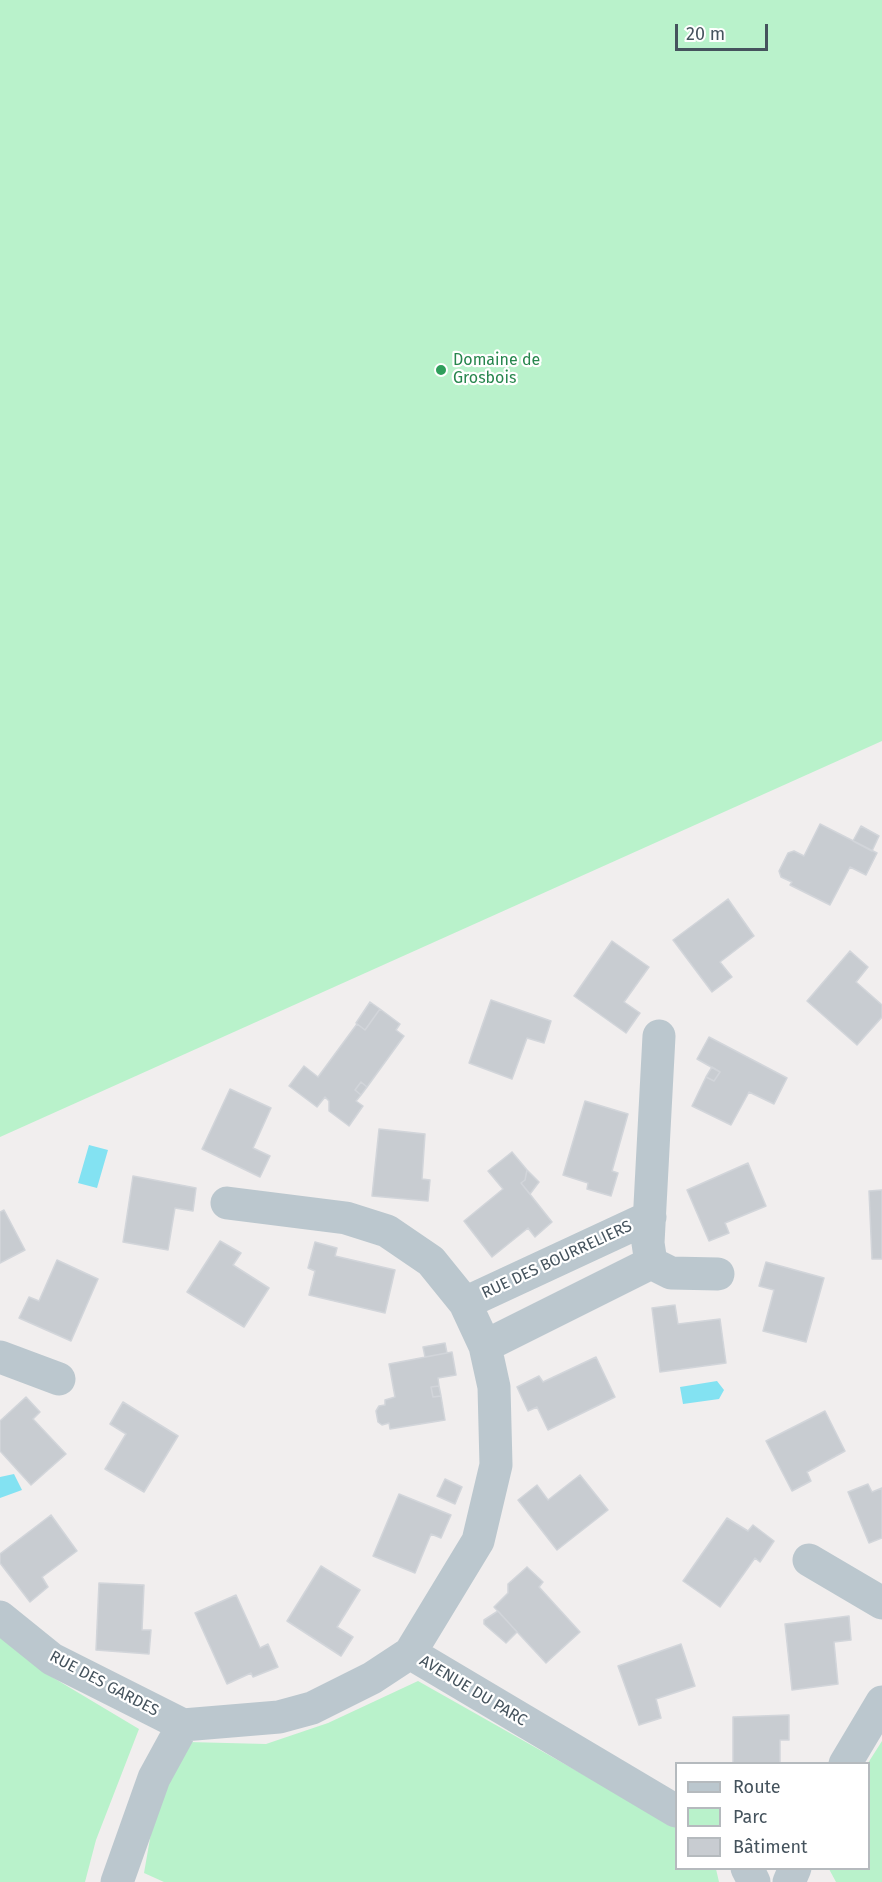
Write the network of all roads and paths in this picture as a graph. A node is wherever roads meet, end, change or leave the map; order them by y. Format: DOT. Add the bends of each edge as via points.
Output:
graph roads {
  1 [pos="659,1036"];
  2 [pos="227,1203"];
  3 [pos="650,1217"];
  4 [pos="651,1263"];
  5 [pos="718,1274"];
  6 [pos="465,1303"];
  7 [pos="484,1346"];
  8 [pos="0,1357"];
  9 [pos="59,1379"];
  10 [pos="809,1560"];
  11 [pos="882,1603"];
  12 [pos="0,1617"];
  13 [pos="410,1653"];
  14 [pos="882,1702"];
  15 [pos="183,1725"];
  16 [pos="846,1762"];
  17 [pos="675,1810"];
  18 [pos="117,1882"];
  1 -- 3 [label="street, RUE DES BOURRELIERS"];
  2 -- 6 [label="street" via="346,1218 387,1231 431,1261"];
  3 -- 4 [label="street, RUE DES BOURRELIERS"];
  3 -- 6 [label="street, RUE DES BOURRELIERS"];
  4 -- 5 [label="street" via="671,1273"];
  4 -- 7 [label="street"];
  6 -- 7 [label="street"];
  7 -- 13 [label="street" via="494,1387 496,1465 478,1541"];
  8 -- 9 [label="street"];
  10 -- 11 [label="street"];
  12 -- 15 [label="street, RUE DES GARDES" via="52,1659"];
  13 -- 15 [label="street, AVENUE DU PARC" via="372,1678 312,1708 279,1717"];
  13 -- 17 [label="street, AVENUE DU PARC"];
  14 -- 16 [label="street"];
  15 -- 18 [label="street" via="154,1778"];
}
